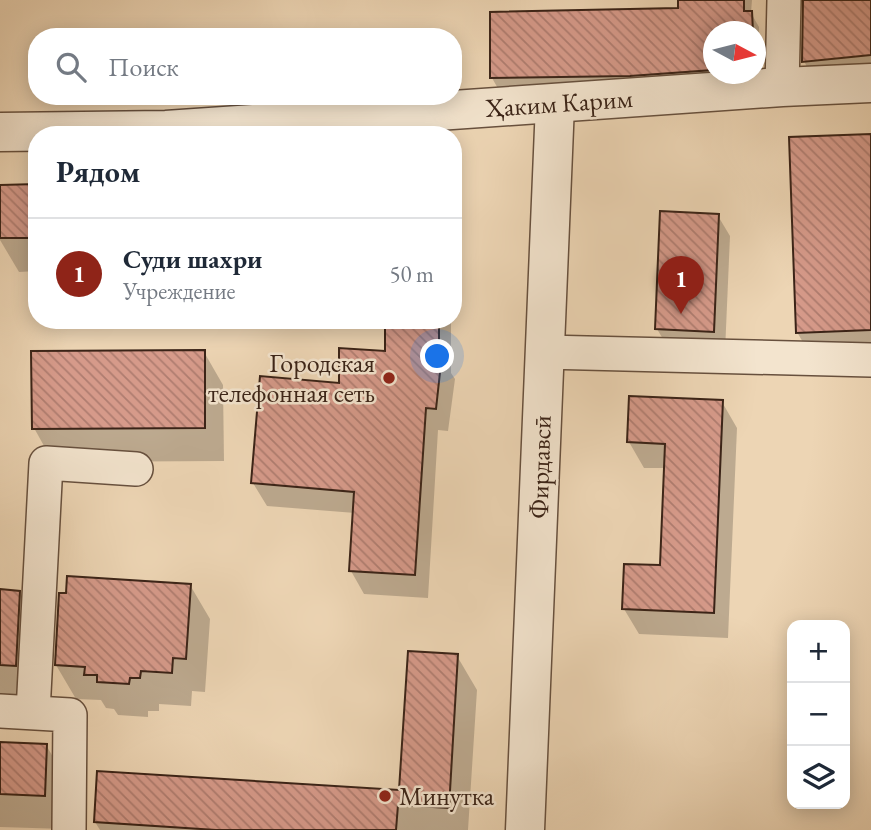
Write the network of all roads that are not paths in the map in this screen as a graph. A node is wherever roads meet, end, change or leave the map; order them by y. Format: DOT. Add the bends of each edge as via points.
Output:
graph roads {
  1 [pos="784,0"];
  2 [pos="871,83"];
  3 [pos="782,86"];
  4 [pos="555,104"];
  5 [pos="226,126"];
  6 [pos="0,132"];
  7 [pos="28,132"];
  8 [pos="545,352"];
  9 [pos="871,360"];
  10 [pos="136,469"];
  11 [pos="0,711"];
  12 [pos="33,712"];
  13 [pos="69,830"];
  14 [pos="526,830"];
  1 -- 3 [label="street"];
  2 -- 3 [label="street, Ҳаким Карим"];
  3 -- 4 [label="street, Ҳаким Карим"];
  4 -- 5 [label="street, Ҳаким Карим"];
  4 -- 8 [label="street, Фирдавсӣ"];
  6 -- 7 [label="street, Ҳаким Карим"];
  8 -- 9 [label="street"];
  8 -- 14 [label="street, Фирдавсӣ"];
  10 -- 12 [label="street" via="46,463"];
  11 -- 12 [label="street"];
  12 -- 13 [label="street" via="70,715"];
}
